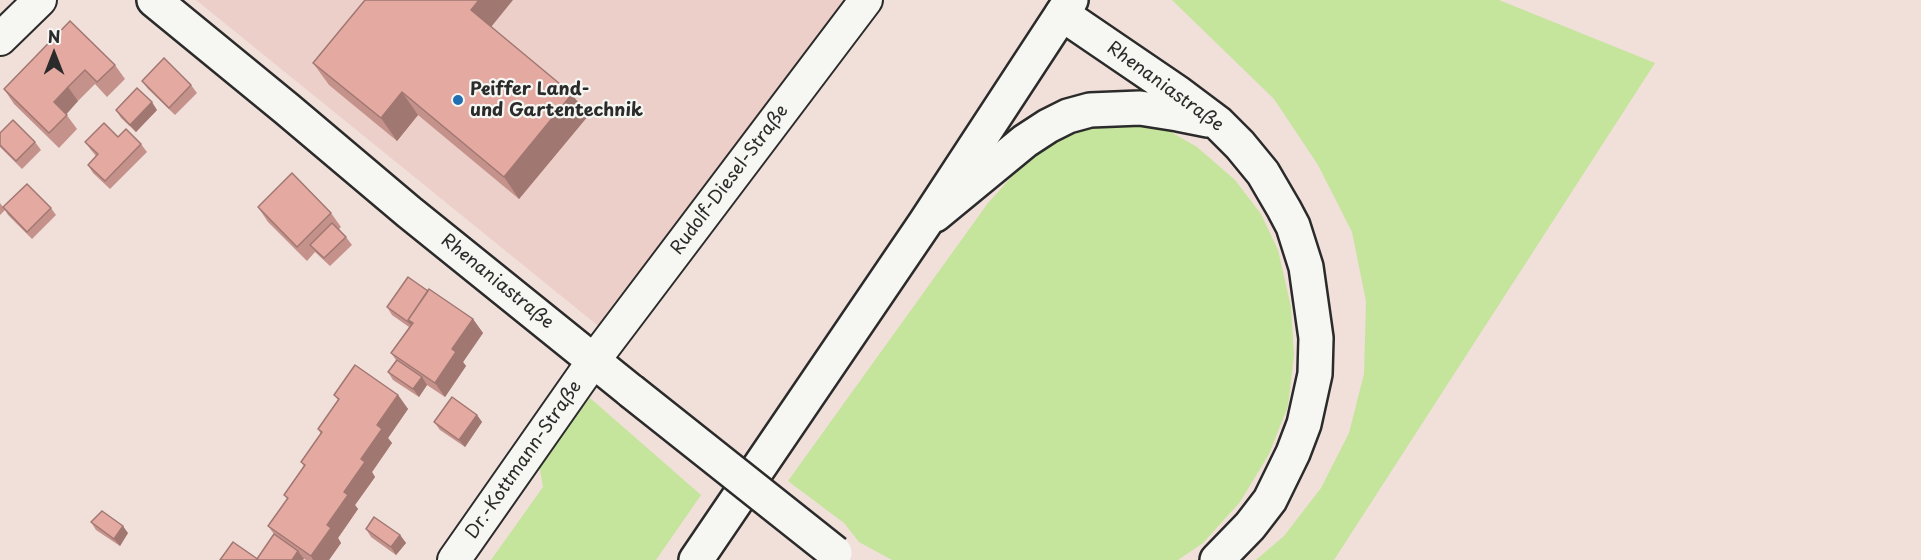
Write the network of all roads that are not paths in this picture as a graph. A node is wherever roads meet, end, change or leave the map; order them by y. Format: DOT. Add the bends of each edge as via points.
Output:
graph roads {
  1 [pos="40,0"];
  2 [pos="154,0"];
  3 [pos="866,0"];
  4 [pos="1067,7"];
  5 [pos="0,39"];
  6 [pos="1218,123"];
  7 [pos="925,223"];
  8 [pos="594,360"];
  9 [pos="840,557"];
  10 [pos="454,560"];
  11 [pos="696,560"];
  12 [pos="1216,560"];
  1 -- 5 [label="street"];
  2 -- 8 [label="main road, Rhenaniastraße"];
  3 -- 8 [label="street, Rudolf-Diesel-Straße"];
  4 -- 6 [label="main road, Rhenaniastraße"];
  4 -- 7 [label="main road"];
  6 -- 7 [label="main road" via="1140,108 1090,110 1068,116 1025,141"];
  6 -- 12 [label="main road, Rhenaniastraße" via="1263,173 1293,226 1306,267 1316,338 1309,408 1293,453 1270,500 1251,526"];
  7 -- 11 [label="main road"];
  8 -- 9 [label="main road, Rhenaniastraße, bridge"];
  8 -- 10 [label="street, Dr.-Kottmann-Straße"];
}
